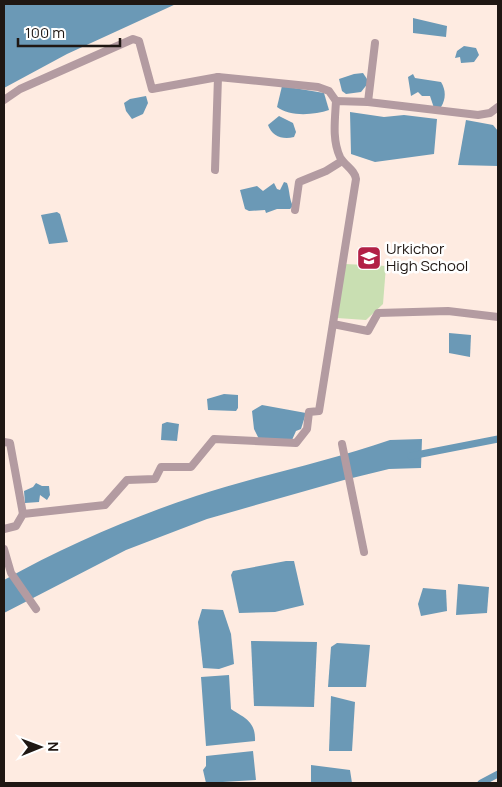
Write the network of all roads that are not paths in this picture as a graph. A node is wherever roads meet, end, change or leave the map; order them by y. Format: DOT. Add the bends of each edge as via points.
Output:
graph roads {
  1 [pos="375,43"];
  2 [pos="218,77"];
  3 [pos="4,100"];
  4 [pos="336,102"];
  5 [pos="368,102"];
  6 [pos="498,108"];
  7 [pos="342,161"];
  8 [pos="216,170"];
  9 [pos="295,210"];
  10 [pos="498,317"];
  11 [pos="333,324"];
  12 [pos="4,442"];
  13 [pos="342,444"];
  14 [pos="23,514"];
  15 [pos="4,530"];
  16 [pos="4,549"];
  17 [pos="364,552"];
  18 [pos="33,606"];
  1 -- 5 [label="street"];
  2 -- 3 [label="street" via="152,89 138,41 133,39 20,89"];
  2 -- 4 [label="street" via="318,87 329,92"];
  2 -- 8 [label="street"];
  4 -- 5 [label="street"];
  4 -- 7 [label="street" via="335,138"];
  5 -- 6 [label="street" via="478,115"];
  7 -- 9 [label="street" via="299,182"];
  7 -- 11 [label="street" via="355,173 356,179"];
  10 -- 11 [label="street" via="448,311 378,313 368,331"];
  11 -- 14 [label="street" via="320,411 309,412 307,430 296,443 214,439 191,467 161,467 155,478 127,480 105,505"];
  12 -- 14 [label="street" via="10,443"];
  13 -- 17 [label="street"];
  14 -- 15 [label="street" via="16,526"];
  16 -- 18 [label="street" via="11,573"];
}
